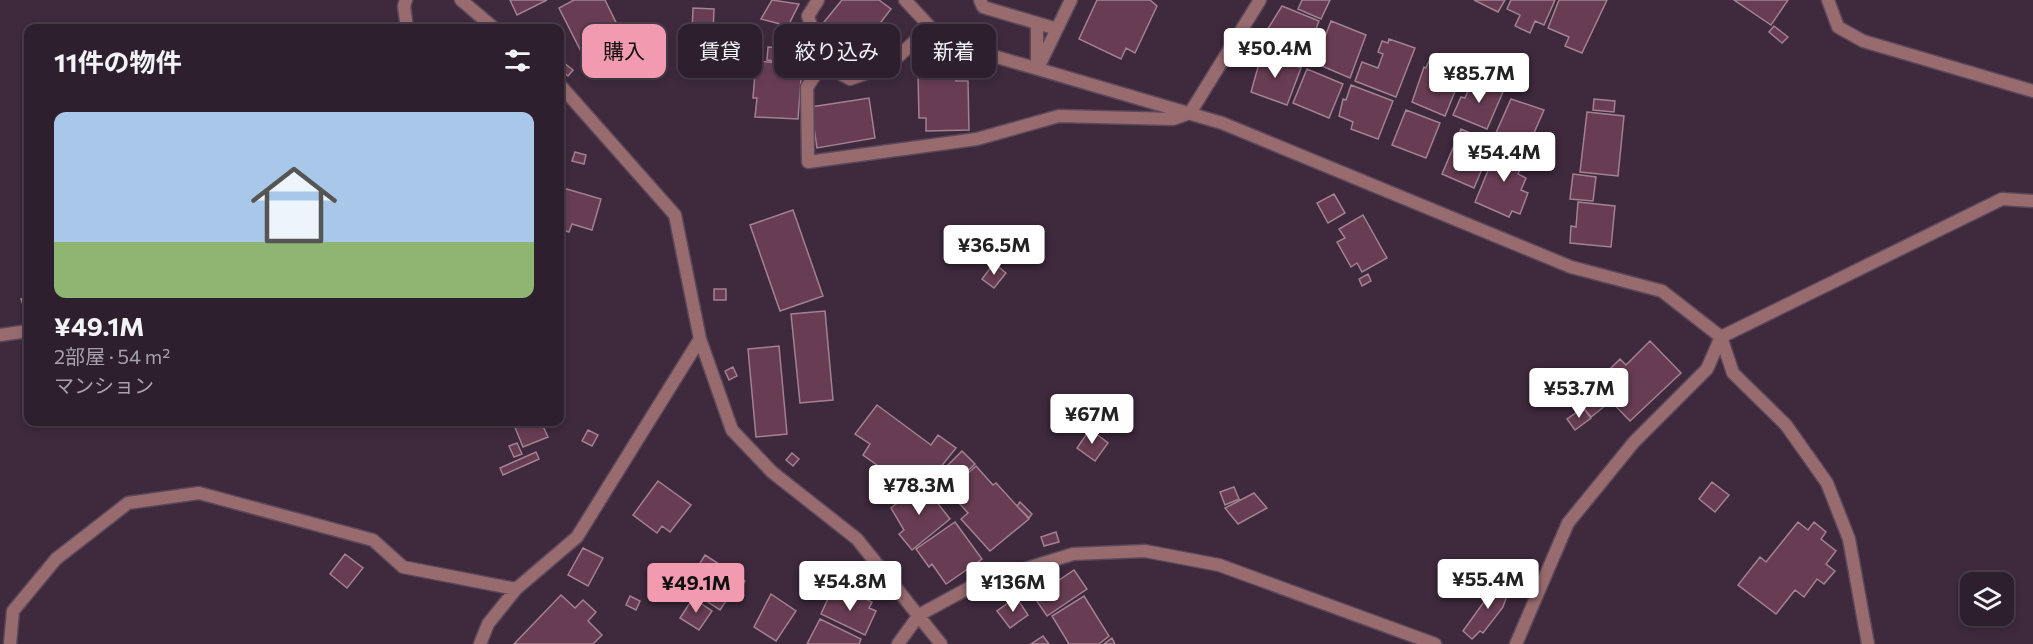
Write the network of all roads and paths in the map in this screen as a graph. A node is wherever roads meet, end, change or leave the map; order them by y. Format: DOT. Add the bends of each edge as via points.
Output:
graph roads {
  1 [pos="406,0"];
  2 [pos="461,0"];
  3 [pos="818,0"];
  4 [pos="905,0"];
  5 [pos="980,0"];
  6 [pos="1071,0"];
  7 [pos="1260,0"];
  8 [pos="1828,0"];
  9 [pos="406,24"];
  10 [pos="489,24"];
  11 [pos="811,24"];
  12 [pos="927,24"];
  13 [pos="1037,25"];
  14 [pos="1057,29"];
  15 [pos="912,44"];
  16 [pos="900,55"];
  17 [pos="996,56"];
  18 [pos="1038,68"];
  19 [pos="814,78"];
  20 [pos="564,90"];
  21 [pos="2033,92"];
  22 [pos="1190,113"];
  23 [pos="2033,201"];
  24 [pos="24,332"];
  25 [pos="0,335"];
  26 [pos="1721,337"];
  27 [pos="700,339"];
  28 [pos="516,589"];
  29 [pos="919,615"];
  30 [pos="10,644"];
  31 [pos="480,644"];
  32 [pos="898,644"];
  33 [pos="942,644"];
  34 [pos="1436,644"];
  35 [pos="1516,644"];
  36 [pos="1868,644"];
  1 -- 9 [label="street"];
  2 -- 10 [label="street"];
  3 -- 11 [label="street" via="808,16"];
  4 -- 12 [label="street"];
  5 -- 13 [label="street" via="983,7"];
  6 -- 14 [label="street"];
  7 -- 22 [label="street"];
  8 -- 21 [label="street" via="1838,27 1863,41"];
  13 -- 14 [label="street"];
  13 -- 18 [label="street"];
  14 -- 18 [label="street"];
  15 -- 16 [label="street"];
  17 -- 18 [label="street"];
  18 -- 22 [label="street"];
  19 -- 22 [label="street" via="807,87 808,162 977,139 1059,116 1173,119"];
  20 -- 27 [label="street" via="675,215"];
  22 -- 26 [label="street" via="1571,267 1662,291"];
  23 -- 26 [label="street" via="2002,199"];
  24 -- 25 [label="street"];
  26 -- 35 [label="street" via="1707,369 1634,442 1568,523"];
  26 -- 36 [label="street" via="1733,373 1786,425 1827,483 1849,539"];
  27 -- 28 [label="street" via="577,537"];
  27 -- 29 [label="street" via="732,430 772,472 857,539"];
  28 -- 30 [label="street" via="403,567 373,540 199,493 128,503 56,559 13,611"];
  28 -- 31 [label="street" via="488,624"];
  29 -- 32 [label="street"];
  29 -- 33 [label="street"];
  29 -- 34 [label="street" via="976,584 1073,554 1145,551 1219,565"];
}
